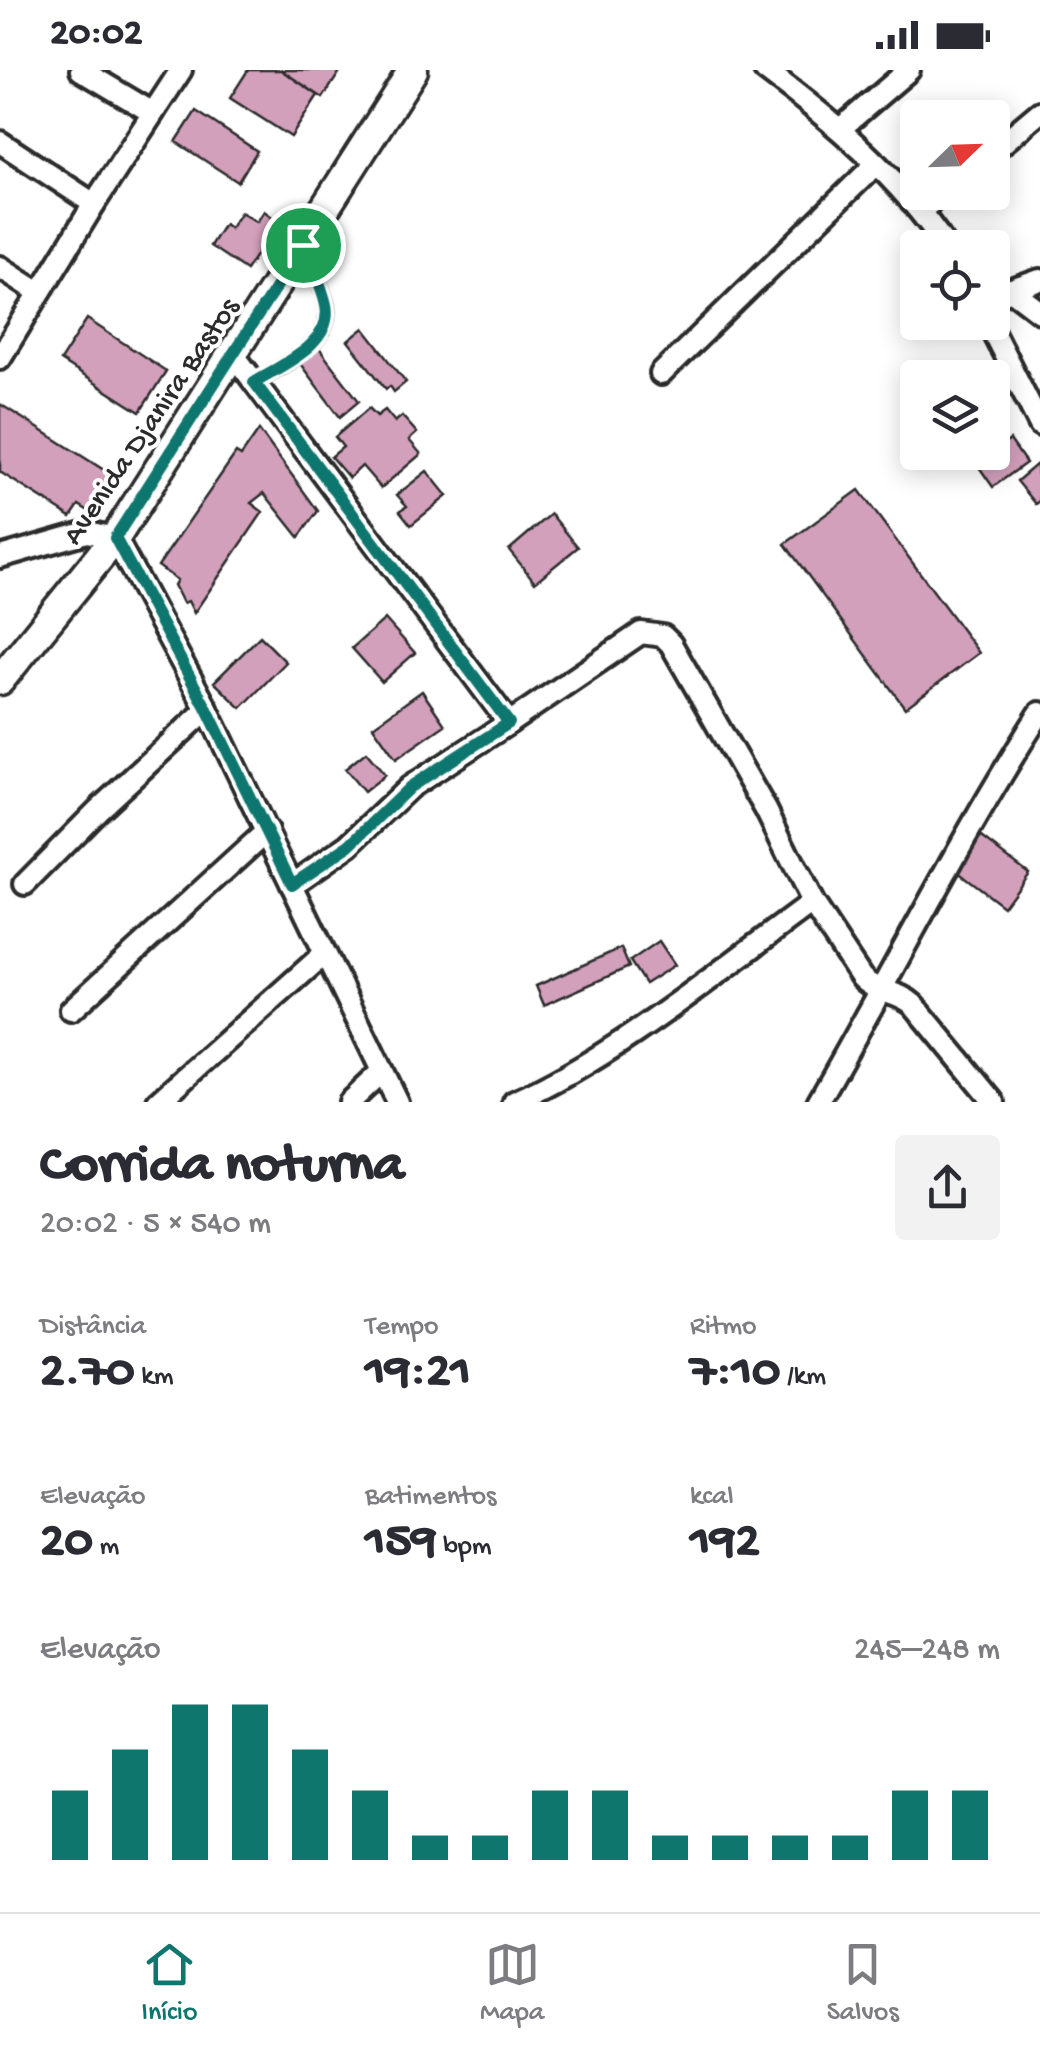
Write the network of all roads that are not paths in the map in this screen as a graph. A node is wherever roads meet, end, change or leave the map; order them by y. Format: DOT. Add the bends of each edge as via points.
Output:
graph roads {
  1 [pos="81,70"];
  2 [pos="181,70"];
  3 [pos="765,70"];
  4 [pos="909,70"];
  5 [pos="408,75"];
  6 [pos="1040,112"];
  7 [pos="153,113"];
  8 [pos="840,129"];
  9 [pos="1010,137"];
  10 [pos="0,142"];
  11 [pos="876,165"];
  12 [pos="94,204"];
  13 [pos="921,211"];
  14 [pos="934,230"];
  15 [pos="303,245"];
  16 [pos="0,267"];
  17 [pos="1040,280"];
  18 [pos="1010,291"];
  19 [pos="39,292"];
  20 [pos="1010,298"];
  21 [pos="1040,312"];
  22 [pos="997,340"];
  23 [pos="234,355"];
  24 [pos="0,358"];
  25 [pos="662,374"];
  26 [pos="254,382"];
  27 [pos="1040,425"];
  28 [pos="115,538"];
  29 [pos="0,557"];
  30 [pos="0,680"];
  31 [pos="207,709"];
  32 [pos="1040,714"];
  33 [pos="509,723"];
  34 [pos="268,831"];
  35 [pos="26,884"];
  36 [pos="292,884"];
  37 [pos="812,903"];
  38 [pos="324,954"];
  39 [pos="884,989"];
  40 [pos="71,1010"];
  41 [pos="382,1071"];
  42 [pos="158,1102"];
  43 [pos="348,1102"];
  44 [pos="398,1102"];
  45 [pos="514,1102"];
  46 [pos="818,1102"];
  47 [pos="994,1102"];
  1 -- 7 [label="street"];
  2 -- 7 [label="street"];
  3 -- 8 [label="street"];
  4 -- 8 [label="street"];
  5 -- 15 [label="main road, Avenida Djanira Bastos"];
  6 -- 9 [label="street"];
  7 -- 12 [label="street"];
  8 -- 11 [label="street"];
  10 -- 12 [label="street"];
  11 -- 13 [label="street"];
  11 -- 25 [label="street"];
  12 -- 19 [label="street"];
  13 -- 14 [label="street"];
  15 -- 23 [label="main road, Avenida Djanira Bastos"];
  15 -- 26 [label="lane" via="327,308 324,332"];
  16 -- 19 [label="street"];
  17 -- 18 [label="street"];
  19 -- 24 [label="street"];
  20 -- 21 [label="street"];
  22 -- 27 [label="street"];
  23 -- 26 [label="street"];
  23 -- 28 [label="main road, Avenida Djanira Bastos"];
  26 -- 33 [label="street"];
  28 -- 29 [label="street" via="87,532"];
  28 -- 30 [label="main road, Avenida Djanira Bastos"];
  28 -- 31 [label="street"];
  31 -- 34 [label="street"];
  31 -- 35 [label="street"];
  32 -- 39 [label="street" via="959,845"];
  33 -- 36 [label="street" via="410,787 350,845"];
  33 -- 37 [label="street" via="641,633 663,636 766,810"];
  34 -- 36 [label="street"];
  34 -- 40 [label="street"];
  36 -- 38 [label="street"];
  37 -- 39 [label="street" via="861,977"];
  37 -- 45 [label="street" via="626,1036"];
  38 -- 41 [label="street"];
  38 -- 42 [label="street"];
  39 -- 46 [label="street"];
  39 -- 47 [label="street" via="914,1006"];
  41 -- 43 [label="street"];
  41 -- 44 [label="street"];
}
